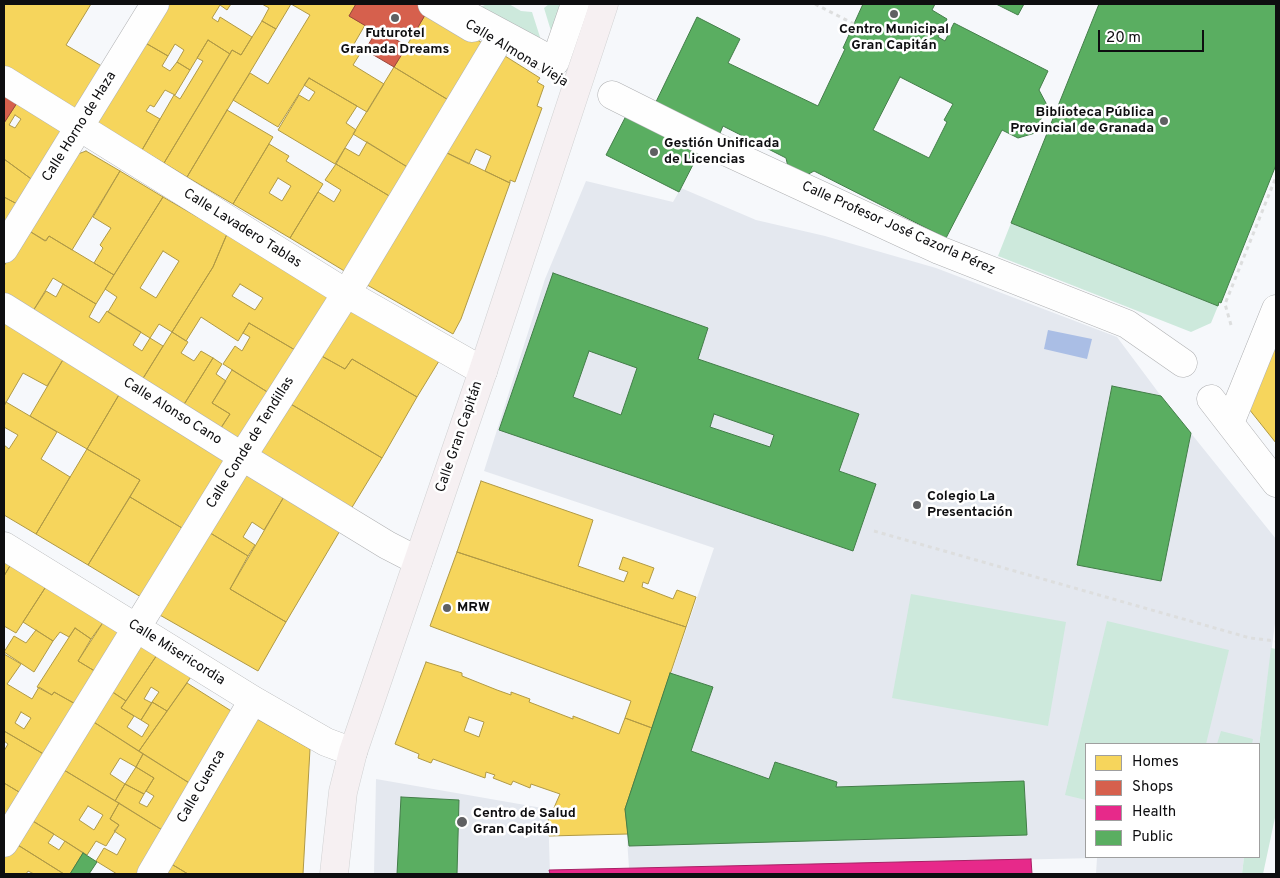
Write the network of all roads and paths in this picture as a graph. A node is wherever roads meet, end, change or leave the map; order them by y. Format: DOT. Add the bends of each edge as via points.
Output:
graph roads {
  1 [pos="155,4"];
  2 [pos="575,4"];
  3 [pos="604,4"];
  4 [pos="815,4"];
  5 [pos="451,6"];
  6 [pos="854,24"];
  7 [pos="497,43"];
  8 [pos="4,80"];
  9 [pos="574,89"];
  10 [pos="612,95"];
  11 [pos="79,129"];
  12 [pos="1276,177"];
  13 [pos="4,249"];
  14 [pos="346,292"];
  15 [pos="4,307"];
  16 [pos="1276,308"];
  17 [pos="1231,325"];
  18 [pos="1183,363"];
  19 [pos="483,371"];
  20 [pos="1211,399"];
  21 [pos="1230,422"];
  22 [pos="243,457"];
  23 [pos="1276,483"];
  24 [pos="874,531"];
  25 [pos="4,546"];
  26 [pos="418,561"];
  27 [pos="136,628"];
  28 [pos="1276,641"];
  29 [pos="253,700"];
  30 [pos="353,752"];
  31 [pos="4,843"];
  32 [pos="152,874"];
  33 [pos="334,874"];
  1 -- 11 [label="street, Calle Horno de Haza"];
  2 -- 5 [label="street" via="555,62"];
  3 -- 9 [label="main road, Calle Gran Capitán"];
  4 -- 6 [label="path"];
  5 -- 7 [label="street, Calle Almona Vieja"];
  7 -- 9 [label="street, Calle Almona Vieja"];
  7 -- 14 [label="street, Calle Conde de Tendillas"];
  8 -- 11 [label="street, Calle Lavadero Tablas"];
  9 -- 19 [label="main road, Calle Gran Capitán"];
  10 -- 18 [label="street, Calle Profesor José Cazorla Pérez" via="939,250 1127,324"];
  11 -- 13 [label="street, Calle Horno de Haza"];
  11 -- 14 [label="street, Calle Lavadero Tablas"];
  12 -- 17 [label="path" via="1225,304"];
  14 -- 19 [label="street, Calle Lavadero Tablas"];
  14 -- 22 [label="street, Calle Conde de Tendillas"];
  15 -- 22 [label="street, Calle Alonso Cano"];
  16 -- 21 [label="street"];
  19 -- 26 [label="main road, Calle Gran Capitán"];
  20 -- 21 [label="street"];
  21 -- 23 [label="street"];
  22 -- 26 [label="street, Calle Alonso Cano"];
  22 -- 27 [label="street, Calle Conde de Tendillas"];
  24 -- 28 [label="path" via="1250,638"];
  25 -- 27 [label="street, Calle Misericordia"];
  26 -- 30 [label="main road, Calle Gran Capitán"];
  27 -- 29 [label="street, Calle Misericordia"];
  27 -- 31 [label="street, Calle Conde de Tendillas"];
  29 -- 30 [label="street, Calle Misericordia" via="326,742"];
  29 -- 32 [label="street, Calle Cuenca"];
  30 -- 33 [label="main road, Calle Gran Capitán" via="343,792"];
}
